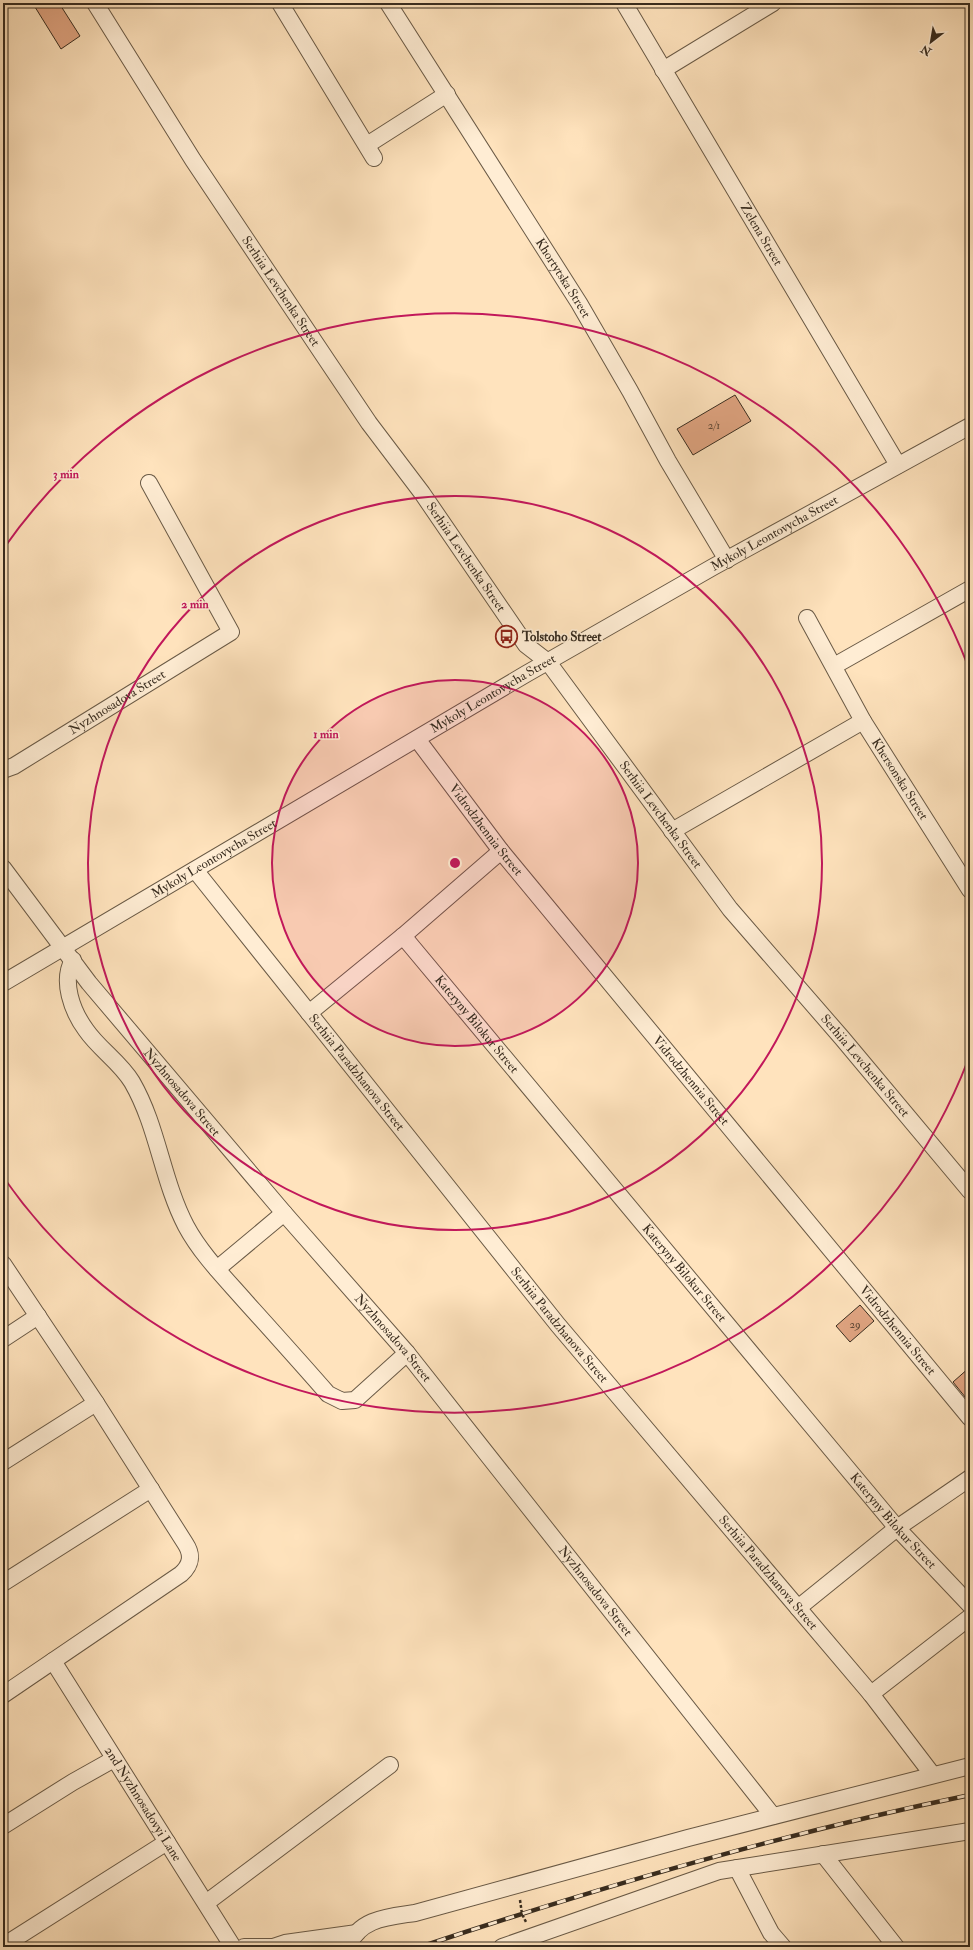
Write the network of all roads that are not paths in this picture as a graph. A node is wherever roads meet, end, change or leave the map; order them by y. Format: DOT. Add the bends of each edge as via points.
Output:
graph roads {
  1 [pos="95,3"];
  2 [pos="280,3"];
  3 [pos="388,3"];
  4 [pos="624,3"];
  5 [pos="773,3"];
  6 [pos="663,70"];
  7 [pos="447,94"];
  8 [pos="970,426"];
  9 [pos="898,465"];
  10 [pos="149,483"];
  11 [pos="727,560"];
  12 [pos="970,589"];
  13 [pos="807,618"];
  14 [pos="548,662"];
  15 [pos="834,666"];
  16 [pos="863,721"];
  17 [pos="417,739"];
  18 [pos="3,770"];
  19 [pos="672,831"];
  20 [pos="501,851"];
  21 [pos="3,868"];
  22 [pos="195,870"];
  23 [pos="970,890"];
  24 [pos="403,936"];
  25 [pos="64,947"];
  26 [pos="73,960"];
  27 [pos="3,983"];
  28 [pos="309,1013"];
  29 [pos="970,1191"];
  30 [pos="284,1213"];
  31 [pos="3,1264"];
  32 [pos="217,1269"];
  33 [pos="38,1316"];
  34 [pos="3,1339"];
  35 [pos="407,1353"];
  36 [pos="96,1403"];
  37 [pos="970,1418"];
  38 [pos="3,1462"];
  39 [pos="970,1478"];
  40 [pos="151,1489"];
  41 [pos="897,1528"];
  42 [pos="3,1583"];
  43 [pos="970,1606"];
  44 [pos="798,1608"];
  45 [pos="970,1617"];
  46 [pos="53,1660"];
  47 [pos="871,1694"];
  48 [pos="3,1695"];
  49 [pos="114,1759"];
  50 [pos="390,1765"];
  51 [pos="970,1766"];
  52 [pos="932,1774"];
  53 [pos="774,1816"];
  54 [pos="3,1826"];
  55 [pos="970,1831"];
  56 [pos="167,1842"];
  57 [pos="823,1854"];
  58 [pos="737,1868"];
  59 [pos="206,1903"];
  60 [pos="535,1941"];
  61 [pos="348,1942"];
  62 [pos="3,1946"];
  63 [pos="233,1947"];
  64 [pos="244,1947"];
  65 [pos="273,1947"];
  66 [pos="502,1947"];
  67 [pos="783,1947"];
  68 [pos="896,1947"];
  1 -- 14 [label="street, Serhiia Levchenka Street" via="193,160 369,423 422,493 526,645"];
  2 -- 7 [label="street" via="370,151"];
  3 -- 7 [label="street, Khortytska Street"];
  4 -- 6 [label="street, Zelena Street"];
  5 -- 6 [label="street"];
  6 -- 9 [label="street, Zelena Street"];
  7 -- 11 [label="street, Khortytska Street" via="579,303"];
  8 -- 9 [label="street, Mykoly Leontovycha Street"];
  9 -- 11 [label="street, Mykoly Leontovycha Street"];
  10 -- 18 [label="street, Nyzhnosadova Street" via="231,632 14,766"];
  11 -- 14 [label="street, Mykoly Leontovycha Street"];
  12 -- 15 [label="street"];
  13 -- 15 [label="street, Khersonska Street"];
  14 -- 17 [label="street, Mykoly Leontovycha Street"];
  14 -- 19 [label="street, Serhiia Levchenka Street"];
  15 -- 16 [label="street, Khersonska Street"];
  16 -- 19 [label="street"];
  16 -- 23 [label="street, Khersonska Street"];
  17 -- 20 [label="street, Vidrodzhennia Street"];
  17 -- 22 [label="street, Mykoly Leontovycha Street"];
  19 -- 29 [label="street, Serhiia Levchenka Street" via="730,909 863,1062"];
  20 -- 24 [label="street"];
  20 -- 37 [label="street, Vidrodzhennia Street"];
  21 -- 25 [label="street, Nyzhnosadova Street"];
  22 -- 25 [label="street, Mykoly Leontovycha Street"];
  22 -- 28 [label="street, Serhiia Paradzhanova Street"];
  24 -- 28 [label="street"];
  24 -- 41 [label="street, Kateryny Bilokur Street"];
  25 -- 26 [label="street, Nyzhnosadova Street"];
  25 -- 27 [label="street, Mykoly Leontovycha Street"];
  26 -- 30 [label="street, Nyzhnosadova Street"];
  26 -- 32 [label="street" via="67,977 74,1008 85,1030 131,1081 148,1113 174,1202 187,1227"];
  28 -- 44 [label="street, Serhiia Paradzhanova Street" via="558,1325"];
  30 -- 32 [label="street"];
  30 -- 35 [label="street, Nyzhnosadova Street"];
  31 -- 33 [label="street"];
  32 -- 35 [label="street" via="328,1394 342,1401 355,1400"];
  33 -- 34 [label="street"];
  33 -- 36 [label="street"];
  35 -- 53 [label="street, Nyzhnosadova Street"];
  36 -- 38 [label="street"];
  36 -- 40 [label="street"];
  39 -- 41 [label="street"];
  40 -- 42 [label="street"];
  40 -- 46 [label="street" via="190,1551 187,1568"];
  41 -- 43 [label="street, Kateryny Bilokur Street"];
  41 -- 44 [label="street"];
  44 -- 47 [label="street, Serhiia Paradzhanova Street"];
  45 -- 47 [label="street"];
  46 -- 48 [label="street"];
  46 -- 49 [label="street, 2nd Nyzhnosadovyi Lane"];
  47 -- 52 [label="street, Serhiia Paradzhanova Street"];
  49 -- 54 [label="street"];
  49 -- 56 [label="street, 2nd Nyzhnosadovyi Lane"];
  50 -- 59 [label="street"];
  51 -- 52 [label="street"];
  52 -- 53 [label="street"];
  53 -- 61 [label="street" via="415,1913 377,1919 366,1925"];
  55 -- 57 [label="street"];
  56 -- 59 [label="street, 2nd Nyzhnosadovyi Lane"];
  56 -- 62 [label="street"];
  57 -- 58 [label="street"];
  57 -- 68 [label="street"];
  58 -- 60 [label="street" via="718,1871"];
  58 -- 67 [label="street" via="771,1933"];
  59 -- 63 [label="street, 2nd Nyzhnosadovyi Lane"];
  60 -- 66 [label="street"];
  61 -- 65 [label="street" via="285,1943"];
  64 -- 65 [label="street"];
}
